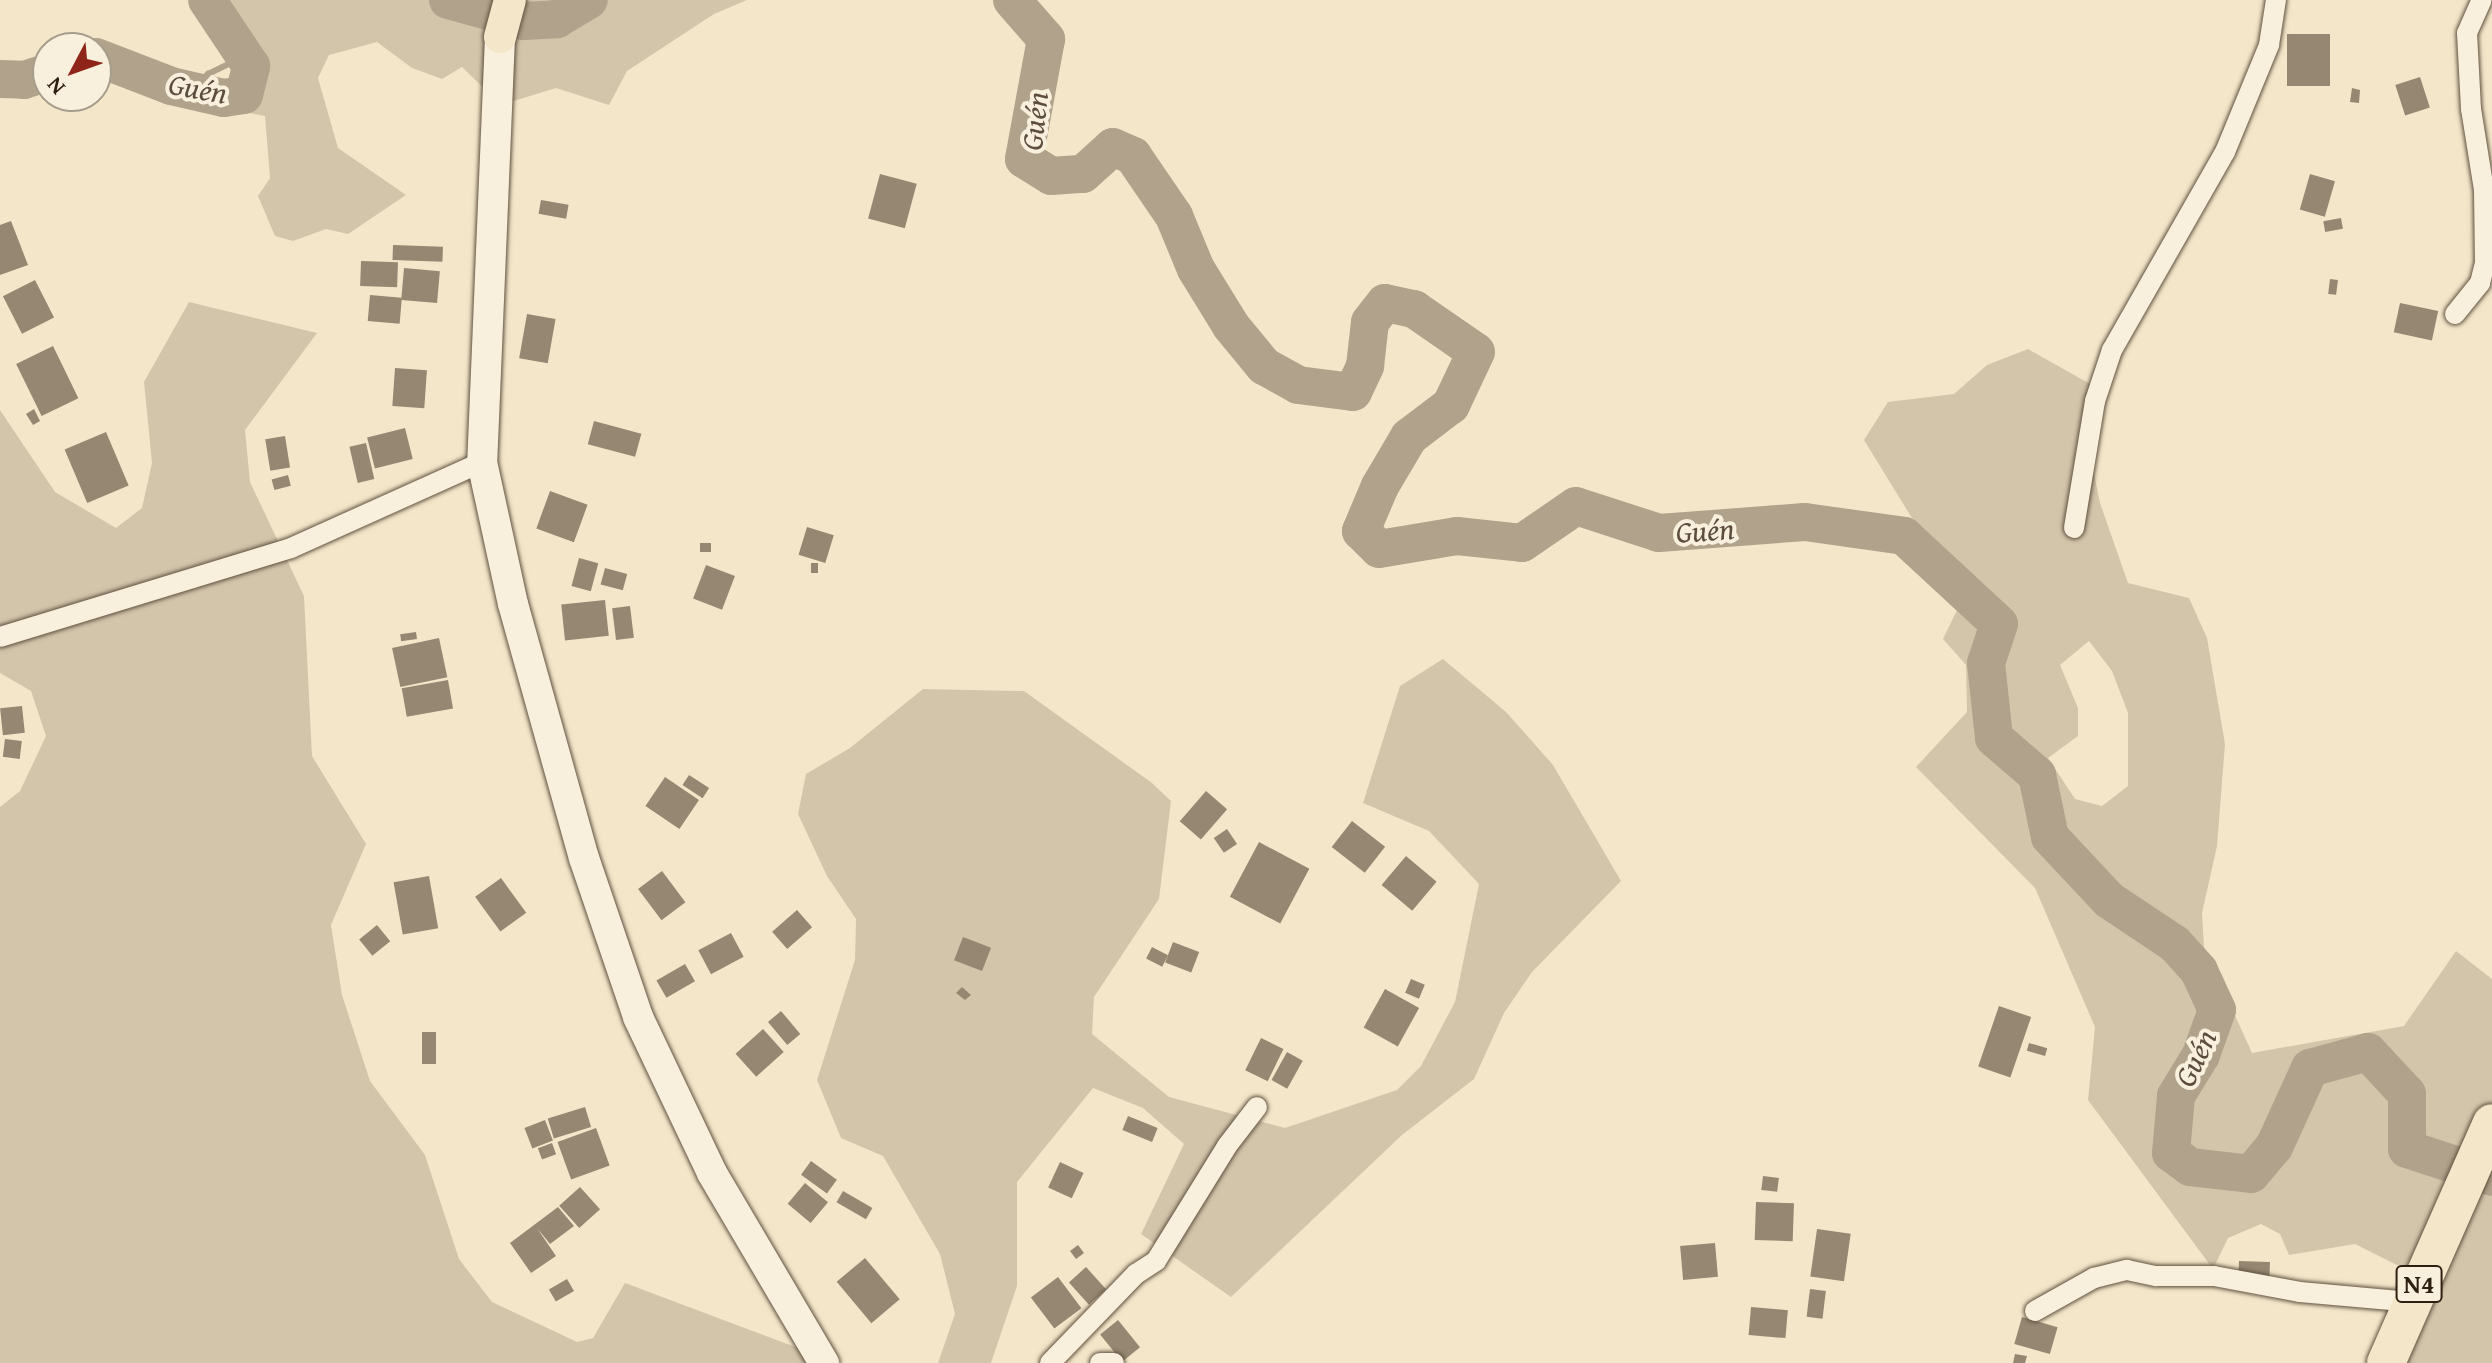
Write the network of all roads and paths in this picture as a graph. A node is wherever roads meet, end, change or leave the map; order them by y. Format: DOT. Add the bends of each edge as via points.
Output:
graph roads {
  1 [pos="510,0"];
  2 [pos="2276,0"];
  3 [pos="2482,0"];
  4 [pos="500,37"];
  5 [pos="2484,138"];
  6 [pos="2455,314"];
  7 [pos="482,462"];
  8 [pos="2074,528"];
  9 [pos="0,637"];
  10 [pos="1257,1107"];
  11 [pos="2492,1123"];
  12 [pos="2411,1302"];
  13 [pos="2035,1311"];
  14 [pos="824,1363"];
  15 [pos="1050,1363"];
  16 [pos="1100,1363"];
  17 [pos="1114,1363"];
  18 [pos="2386,1363"];
  1 -- 4 [label="main road"];
  2 -- 8 [label="street" via="2269,45 2225,152 2112,350 2095,401"];
  3 -- 5 [label="street" via="2467,33"];
  4 -- 7 [label="main road"];
  5 -- 6 [label="street" via="2485,263 2480,283"];
  7 -- 9 [label="street" via="291,548"];
  7 -- 14 [label="main road" via="513,604 584,858 638,1017 712,1173"];
  10 -- 15 [label="street" via="1156,1261 1136,1274"];
  11 -- 12 [label="highway, N4"];
  12 -- 13 [label="street" via="2127,1270 2094,1278"];
  12 -- 18 [label="highway, N4"];
  16 -- 17 [label="street"];
}
